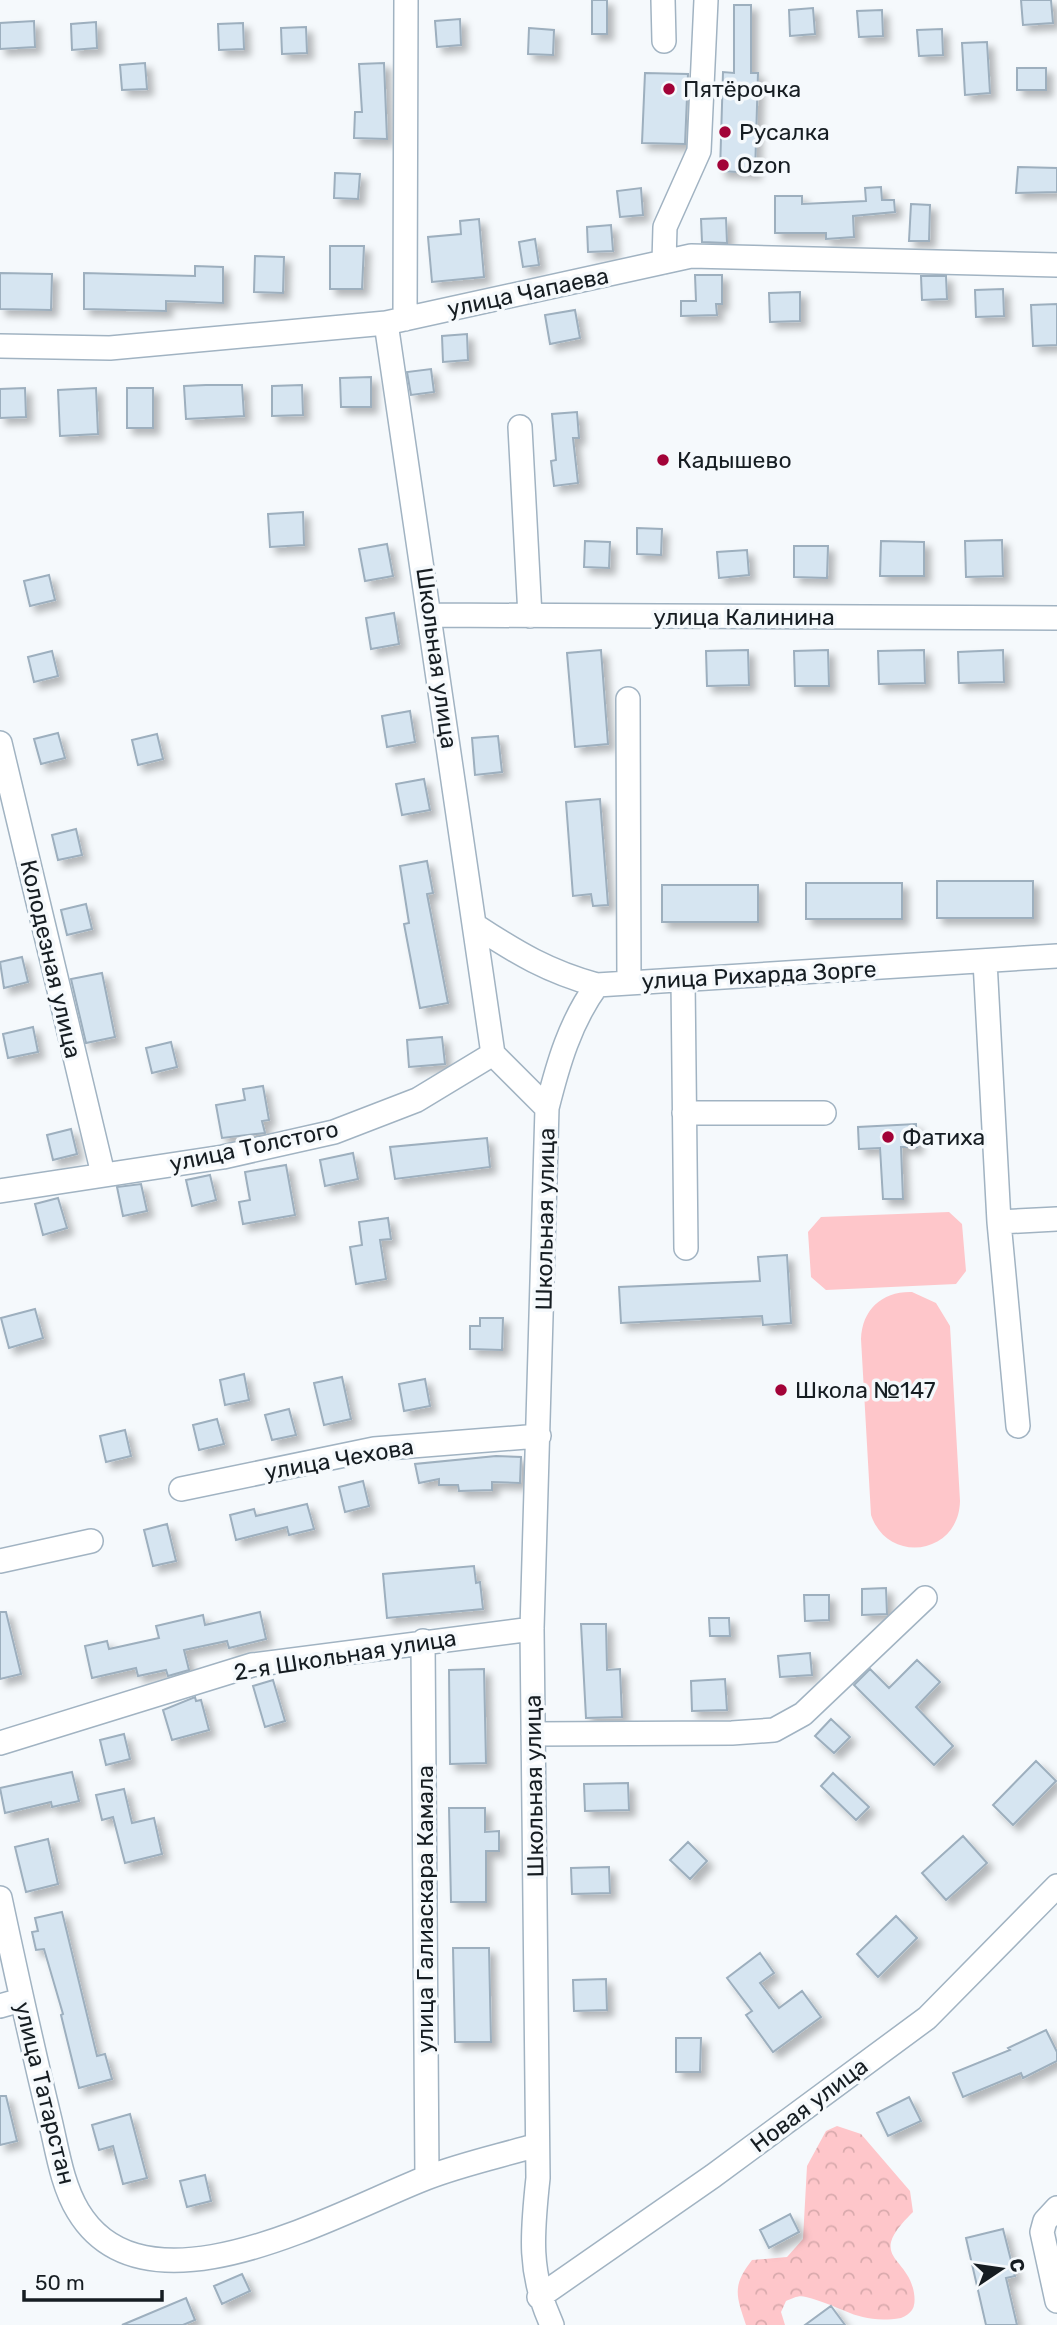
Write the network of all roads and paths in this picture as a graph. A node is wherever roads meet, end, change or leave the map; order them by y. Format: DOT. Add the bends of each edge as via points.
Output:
graph roads {
  1 [pos="406,0"];
  2 [pos="663,0"];
  3 [pos="706,0"];
  4 [pos="664,41"];
  5 [pos="664,262"];
  6 [pos="1057,265"];
  7 [pos="395,321"];
  8 [pos="0,346"];
  9 [pos="520,427"];
  10 [pos="430,615"];
  11 [pos="530,616"];
  12 [pos="1057,618"];
  13 [pos="628,699"];
  14 [pos="0,743"];
  15 [pos="476,926"];
  16 [pos="1057,956"];
  17 [pos="985,961"];
  18 [pos="683,979"];
  19 [pos="629,983"];
  20 [pos="597,985"];
  21 [pos="493,1054"];
  22 [pos="547,1108"];
  23 [pos="684,1113"];
  24 [pos="824,1113"];
  25 [pos="103,1174"];
  26 [pos="0,1191"];
  27 [pos="1057,1219"];
  28 [pos="999,1222"];
  29 [pos="686,1248"];
  30 [pos="1018,1426"];
  31 [pos="539,1436"];
  32 [pos="181,1489"];
  33 [pos="91,1541"];
  34 [pos="0,1561"];
  35 [pos="925,1598"];
  36 [pos="532,1629"];
  37 [pos="423,1641"];
  38 [pos="533,1734"];
  39 [pos="0,1743"];
  40 [pos="1057,1886"];
  41 [pos="0,1898"];
  42 [pos="11,2003"];
  43 [pos="537,2145"];
  44 [pos="427,2178"];
  45 [pos="1057,2208"];
  46 [pos="539,2297"];
  47 [pos="1057,2301"];
  48 [pos="552,2325"];
  1 -- 7 [label="street, Школьная улица"];
  2 -- 4 [label="street"];
  3 -- 5 [label="street" via="699,151 665,227"];
  5 -- 6 [label="street, улица Чапаева" via="691,256"];
  5 -- 7 [label="street, улица Чапаева"];
  7 -- 8 [label="street, улица Чапаева" via="110,348"];
  7 -- 10 [label="street, Школьная улица"];
  9 -- 11 [label="street"];
  10 -- 11 [label="street, улица Калинина"];
  10 -- 15 [label="street, Школьная улица"];
  11 -- 12 [label="street, улица Калинина"];
  13 -- 19 [label="street"];
  14 -- 25 [label="street, Колодезная улица"];
  15 -- 20 [label="street, улица Рихарда Зорге" via="556,974"];
  15 -- 21 [label="street, Школьная улица"];
  16 -- 17 [label="street, улица Рихарда Зорге"];
  17 -- 18 [label="street, улица Рихарда Зорге"];
  17 -- 28 [label="street"];
  18 -- 19 [label="street, улица Рихарда Зорге"];
  18 -- 23 [label="street"];
  19 -- 20 [label="street, улица Рихарда Зорге"];
  20 -- 22 [label="street" via="568,1036"];
  21 -- 22 [label="street, Школьная улица"];
  21 -- 25 [label="street, улица Толстого" via="417,1100 334,1132 222,1157"];
  22 -- 31 [label="street, Школьная улица"];
  23 -- 24 [label="street"];
  23 -- 29 [label="street"];
  25 -- 26 [label="street, улица Толстого"];
  27 -- 28 [label="street"];
  28 -- 30 [label="street"];
  31 -- 32 [label="street, улица Чехова" via="374,1449"];
  31 -- 36 [label="street, Школьная улица"];
  33 -- 34 [label="street"];
  35 -- 38 [label="street" via="803,1714 774,1730"];
  36 -- 37 [label="street, 2-я Школьная улица"];
  36 -- 38 [label="street, Школьная улица"];
  37 -- 39 [label="street, 2-я Школьная улица" via="252,1665"];
  37 -- 44 [label="street, улица Галиаскара Камала"];
  38 -- 43 [label="street, Школьная улица"];
  40 -- 46 [label="street, Новая улица" via="927,2018"];
  41 -- 42 [label="street, улица Татарстан"];
  42 -- 44 [label="street, улица Татарстан" via="78,2211 97,2234 142,2259 172,2262 245,2248 334,2218"];
  43 -- 44 [label="street, улица Татарстан"];
  43 -- 46 [label="street, Школьная улица" via="532,2249"];
  45 -- 47 [label="street" via="1042,2232"];
  46 -- 48 [label="street, Школьная улица"];
}
